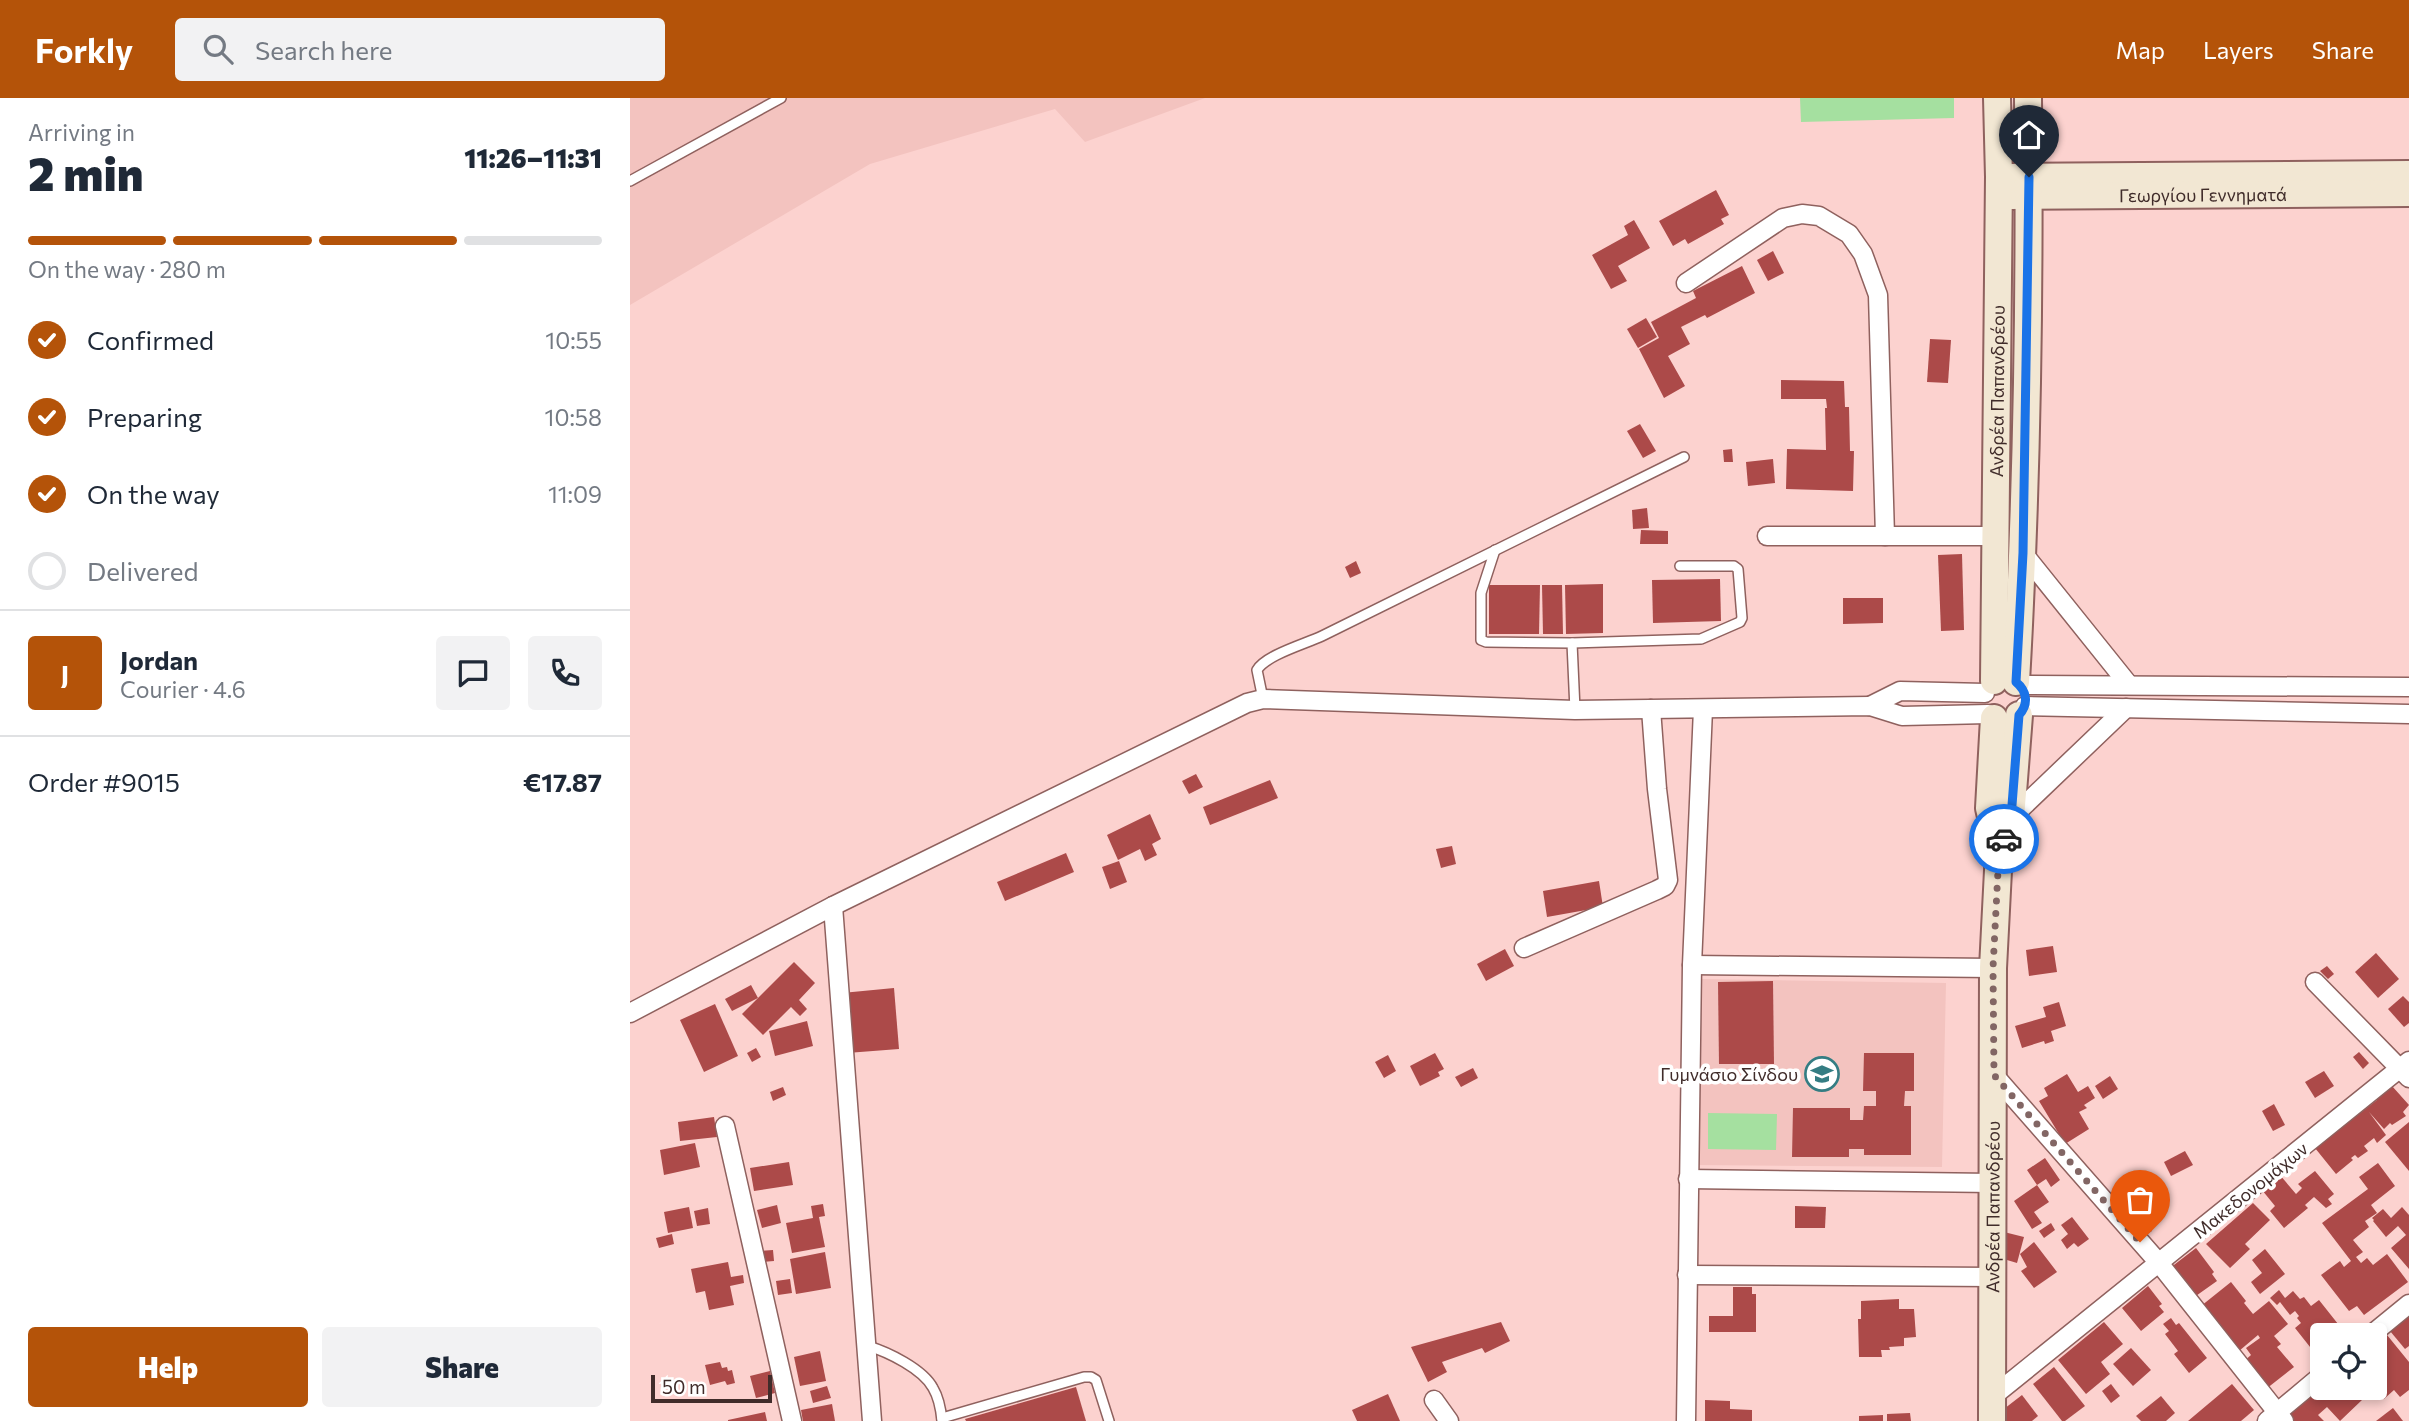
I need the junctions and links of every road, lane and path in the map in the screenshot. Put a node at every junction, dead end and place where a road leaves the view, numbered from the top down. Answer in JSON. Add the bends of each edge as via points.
{"nodes":[{"id":1,"x":781,"y":98,"type":"edge"},
{"id":2,"x":1997,"y":98,"type":"edge"},
{"id":3,"x":2028,"y":98,"type":"edge"},
{"id":4,"x":2409,"y":174,"type":"edge"},
{"id":5,"x":630,"y":181,"type":"edge"},
{"id":6,"x":1999,"y":187,"type":"junction"},
{"id":7,"x":2029,"y":187,"type":"junction"},
{"id":8,"x":2409,"y":193,"type":"edge"},
{"id":9,"x":1686,"y":283,"type":"dead end"},
{"id":10,"x":1684,"y":457,"type":"dead end"},
{"id":11,"x":1767,"y":536,"type":"dead end"},
{"id":12,"x":1885,"y":536,"type":"junction"},
{"id":13,"x":1995,"y":536,"type":"junction"},
{"id":14,"x":1495,"y":550,"type":"junction"},
{"id":15,"x":2023,"y":553,"type":"junction"},
{"id":16,"x":1680,"y":566,"type":"dead end"},
{"id":17,"x":1572,"y":643,"type":"junction"},
{"id":18,"x":2129,"y":685,"type":"junction"},
{"id":19,"x":2277,"y":686,"type":"junction"},
{"id":20,"x":2409,"y":687,"type":"edge"},
{"id":21,"x":1263,"y":699,"type":"junction"},
{"id":22,"x":2005,"y":699,"type":"junction"},
{"id":23,"x":2126,"y":708,"type":"junction"},
{"id":24,"x":1651,"y":709,"type":"junction"},
{"id":25,"x":1703,"y":709,"type":"junction"},
{"id":26,"x":1575,"y":710,"type":"junction"},
{"id":27,"x":2278,"y":711,"type":"junction"},
{"id":28,"x":2409,"y":714,"type":"edge"},
{"id":29,"x":2011,"y":818,"type":"junction"},
{"id":30,"x":1999,"y":851,"type":"junction"},
{"id":31,"x":832,"y":906,"type":"junction"},
{"id":32,"x":1524,"y":948,"type":"dead end"},
{"id":33,"x":1692,"y":965,"type":"junction"},
{"id":34,"x":1993,"y":968,"type":"junction"},
{"id":35,"x":2315,"y":982,"type":"dead end"},
{"id":36,"x":630,"y":1013,"type":"edge"},
{"id":37,"x":2406,"y":1069,"type":"edge"},
{"id":38,"x":1994,"y":1075,"type":"junction"},
{"id":39,"x":726,"y":1126,"type":"dead end"},
{"id":40,"x":1688,"y":1179,"type":"junction"},
{"id":41,"x":1993,"y":1183,"type":"junction"},
{"id":42,"x":2159,"y":1263,"type":"junction"},
{"id":43,"x":1687,"y":1275,"type":"junction"},
{"id":44,"x":1993,"y":1277,"type":"junction"},
{"id":45,"x":2409,"y":1304,"type":"edge"},
{"id":46,"x":2386,"y":1323,"type":"edge"},
{"id":47,"x":868,"y":1346,"type":"junction"},
{"id":48,"x":2310,"y":1386,"type":"edge"},
{"id":49,"x":1434,"y":1400,"type":"dead end"},
{"id":50,"x":1993,"y":1409,"type":"edge"},
{"id":51,"x":2276,"y":1418,"type":"edge"},
{"id":52,"x":942,"y":1420,"type":"edge"},
{"id":53,"x":792,"y":1421,"type":"edge"},
{"id":54,"x":873,"y":1421,"type":"edge"},
{"id":55,"x":1109,"y":1421,"type":"edge"},
{"id":56,"x":1449,"y":1421,"type":"edge"},
{"id":57,"x":1686,"y":1421,"type":"edge"}],
"edges":[{"from":1,"to":5,"type":"lane"},
{"from":2,"to":6,"type":"street","name":"Ανδρέα Παπανδρέου"},
{"from":3,"to":7,"type":"street","name":"Ανδρέα Παπανδρέου"},
{"from":4,"to":7,"type":"street","name":"Γεωργίου Γεννηματά"},
{"from":6,"to":7,"type":"street","name":"Γεωργίου Γεννηματά"},
{"from":6,"to":13,"type":"street","name":"Ανδρέα Παπανδρέου"},
{"from":7,"to":8,"type":"street","name":"Γεωργίου Γεννηματά"},
{"from":7,"to":15,"type":"street","name":"Ανδρέα Παπανδρέου"},
{"from":9,"to":12,"type":"street","via":[[1783,218],[1819,216],[1849,233],[1863,254],[1878,295]]},
{"from":10,"to":14,"type":"lane"},
{"from":11,"to":12,"type":"street"},
{"from":12,"to":13,"type":"street"},
{"from":13,"to":22,"type":"street","name":"Ανδρέα Παπανδρέου"},
{"from":14,"to":17,"type":"lane","via":[[1481,593],[1481,640]]},
{"from":14,"to":21,"type":"lane","via":[[1261,664]]},
{"from":15,"to":18,"type":"street"},
{"from":15,"to":22,"type":"street","name":"Ανδρέα Παπανδρέου"},
{"from":16,"to":17,"type":"lane","via":[[1738,569],[1740,622],[1701,639]]},
{"from":17,"to":26,"type":"lane"},
{"from":18,"to":19,"type":"street"},
{"from":18,"to":22,"type":"street"},
{"from":19,"to":20,"type":"street"},
{"from":19,"to":27,"type":"street"},
{"from":21,"to":26,"type":"street"},
{"from":21,"to":31,"type":"street"},
{"from":22,"to":23,"type":"street"},
{"from":22,"to":25,"type":"street","via":[[1900,691],[1870,706]]},
{"from":22,"to":29,"type":"street","name":"Ανδρέα Παπανδρέου"},
{"from":22,"to":30,"type":"street","name":"Ανδρέα Παπανδρέου","via":[[1989,808]]},
{"from":23,"to":27,"type":"street"},
{"from":23,"to":29,"type":"street"},
{"from":24,"to":25,"type":"street"},
{"from":24,"to":26,"type":"street"},
{"from":24,"to":32,"type":"street","via":[[1665,886]]},
{"from":25,"to":33,"type":"street"},
{"from":27,"to":28,"type":"street"},
{"from":29,"to":30,"type":"street","name":"Ανδρέα Παπανδρέου"},
{"from":30,"to":34,"type":"street","name":"Ανδρέα Παπανδρέου"},
{"from":31,"to":36,"type":"street"},
{"from":31,"to":47,"type":"street"},
{"from":33,"to":34,"type":"street"},
{"from":33,"to":40,"type":"street"},
{"from":34,"to":38,"type":"street","name":"Ανδρέα Παπανδρέου"},
{"from":35,"to":37,"type":"street"},
{"from":37,"to":42,"type":"street","name":"Μακεδονομάχων"},
{"from":38,"to":41,"type":"street","name":"Ανδρέα Παπανδρέου"},
{"from":38,"to":42,"type":"street"},
{"from":39,"to":53,"type":"street"},
{"from":40,"to":41,"type":"street"},
{"from":40,"to":43,"type":"street"},
{"from":41,"to":44,"type":"street","name":"Ανδρέα Παπανδρέου"},
{"from":42,"to":50,"type":"street","name":"Μακεδονομάχων"},
{"from":42,"to":51,"type":"street"},
{"from":43,"to":44,"type":"street"},
{"from":43,"to":57,"type":"street"},
{"from":44,"to":50,"type":"street","name":"Ανδρέα Παπανδρέου"},
{"from":45,"to":46,"type":"street"},
{"from":47,"to":52,"type":"lane","via":[[925,1376]]},
{"from":47,"to":54,"type":"street"},
{"from":48,"to":51,"type":"street"},
{"from":49,"to":56,"type":"street"},
{"from":52,"to":55,"type":"lane","via":[[1091,1377]]}]}
